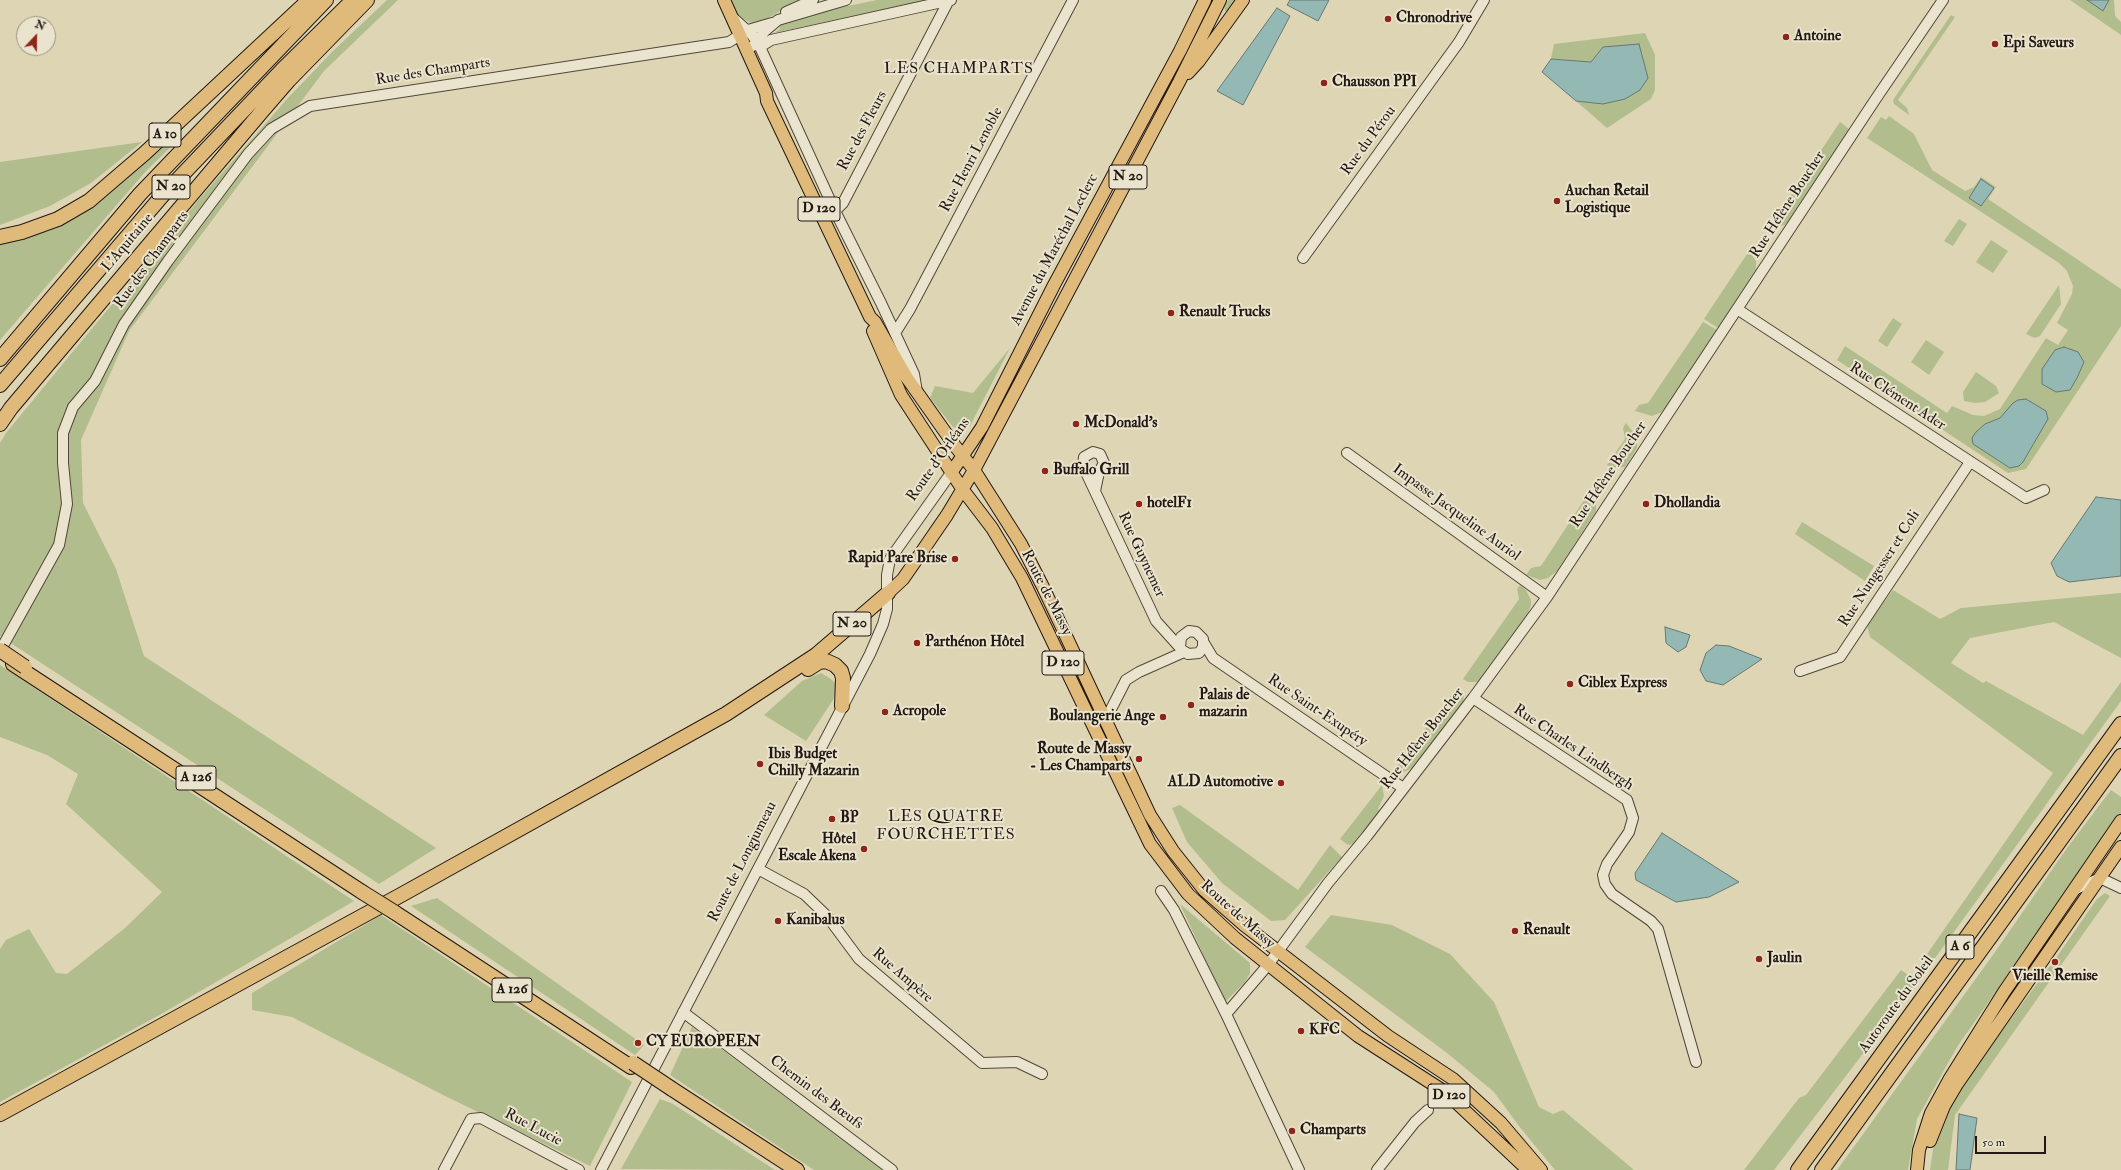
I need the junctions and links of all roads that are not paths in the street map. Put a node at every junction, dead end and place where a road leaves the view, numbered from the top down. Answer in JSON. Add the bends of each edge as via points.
{"nodes":[{"id":1,"x":309,"y":0,"type":"edge"},
{"id":2,"x":326,"y":0,"type":"edge"},
{"id":3,"x":353,"y":0,"type":"edge"},
{"id":4,"x":367,"y":0,"type":"edge"},
{"id":5,"x":717,"y":0,"type":"edge"},
{"id":6,"x":724,"y":0,"type":"edge"},
{"id":7,"x":813,"y":0,"type":"edge"},
{"id":8,"x":846,"y":0,"type":"edge"},
{"id":9,"x":950,"y":0,"type":"edge"},
{"id":10,"x":1073,"y":0,"type":"edge"},
{"id":11,"x":1205,"y":0,"type":"edge"},
{"id":12,"x":1220,"y":0,"type":"edge"},
{"id":13,"x":1243,"y":0,"type":"edge"},
{"id":14,"x":1484,"y":0,"type":"edge"},
{"id":15,"x":1943,"y":0,"type":"edge"},
{"id":16,"x":775,"y":22,"type":"junction"},
{"id":17,"x":741,"y":35,"type":"junction"},
{"id":18,"x":758,"y":44,"type":"junction"},
{"id":19,"x":750,"y":58,"type":"junction"},
{"id":20,"x":1179,"y":82,"type":"junction"},
{"id":21,"x":767,"y":101,"type":"junction"},
{"id":22,"x":835,"y":211,"type":"junction"},
{"id":23,"x":0,"y":237,"type":"edge"},
{"id":24,"x":1303,"y":258,"type":"dead end"},
{"id":25,"x":1737,"y":309,"type":"junction"},
{"id":26,"x":870,"y":317,"type":"junction"},
{"id":27,"x":895,"y":333,"type":"junction"},
{"id":28,"x":1023,"y":345,"type":"joint"},
{"id":29,"x":1034,"y":354,"type":"joint"},
{"id":30,"x":0,"y":359,"type":"edge"},
{"id":31,"x":0,"y":385,"type":"edge"},
{"id":32,"x":917,"y":392,"type":"junction"},
{"id":33,"x":0,"y":424,"type":"edge"},
{"id":34,"x":1347,"y":453,"type":"dead end"},
{"id":35,"x":963,"y":456,"type":"junction"},
{"id":36,"x":1970,"y":462,"type":"junction"},
{"id":37,"x":1084,"y":469,"type":"junction"},
{"id":38,"x":974,"y":470,"type":"junction"},
{"id":39,"x":1099,"y":472,"type":"junction"},
{"id":40,"x":951,"y":473,"type":"junction"},
{"id":41,"x":963,"y":490,"type":"junction"},
{"id":42,"x":2044,"y":490,"type":"dead end"},
{"id":43,"x":1095,"y":491,"type":"junction"},
{"id":44,"x":888,"y":593,"type":"junction"},
{"id":45,"x":1547,"y":597,"type":"junction"},
{"id":46,"x":1163,"y":628,"type":"junction"},
{"id":47,"x":1186,"y":632,"type":"junction"},
{"id":48,"x":1204,"y":643,"type":"junction"},
{"id":49,"x":1182,"y":649,"type":"junction"},
{"id":50,"x":0,"y":651,"type":"edge"},
{"id":51,"x":1195,"y":654,"type":"junction"},
{"id":52,"x":0,"y":655,"type":"edge"},
{"id":53,"x":1213,"y":658,"type":"junction"},
{"id":54,"x":24,"y":668,"type":"junction"},
{"id":55,"x":794,"y":671,"type":"junction"},
{"id":56,"x":1800,"y":671,"type":"dead end"},
{"id":57,"x":1473,"y":698,"type":"junction"},
{"id":58,"x":842,"y":706,"type":"junction"},
{"id":59,"x":1106,"y":720,"type":"junction"},
{"id":60,"x":2121,"y":724,"type":"edge"},
{"id":61,"x":2121,"y":756,"type":"edge"},
{"id":62,"x":1403,"y":788,"type":"junction"},
{"id":63,"x":2121,"y":821,"type":"edge"},
{"id":64,"x":2121,"y":847,"type":"edge"},
{"id":65,"x":758,"y":869,"type":"junction"},
{"id":66,"x":2100,"y":878,"type":"junction"},
{"id":67,"x":2121,"y":888,"type":"edge"},
{"id":68,"x":2074,"y":890,"type":"junction"},
{"id":69,"x":1161,"y":891,"type":"dead end"},
{"id":70,"x":1278,"y":951,"type":"junction"},
{"id":71,"x":1268,"y":965,"type":"junction"},
{"id":72,"x":684,"y":1012,"type":"junction"},
{"id":73,"x":1226,"y":1014,"type":"junction"},
{"id":74,"x":1696,"y":1062,"type":"dead end"},
{"id":75,"x":1042,"y":1074,"type":"dead end"},
{"id":76,"x":671,"y":1090,"type":"junction"},
{"id":77,"x":1428,"y":1110,"type":"dead end"},
{"id":78,"x":0,"y":1114,"type":"edge"},
{"id":79,"x":444,"y":1170,"type":"edge"},
{"id":80,"x":580,"y":1170,"type":"edge"},
{"id":81,"x":601,"y":1170,"type":"edge"},
{"id":82,"x":789,"y":1170,"type":"edge"},
{"id":83,"x":797,"y":1170,"type":"edge"},
{"id":84,"x":892,"y":1170,"type":"edge"},
{"id":85,"x":1299,"y":1170,"type":"edge"},
{"id":86,"x":1377,"y":1170,"type":"edge"},
{"id":87,"x":1528,"y":1170,"type":"edge"},
{"id":88,"x":1541,"y":1170,"type":"edge"},
{"id":89,"x":1798,"y":1170,"type":"edge"},
{"id":90,"x":1822,"y":1170,"type":"edge"},
{"id":91,"x":1917,"y":1170,"type":"edge"},
{"id":92,"x":1925,"y":1170,"type":"edge"}],
"edges":[{"from":1,"to":23,"type":"highway","number":"A 10","via":[[140,158],[89,201],[58,219]]},
{"from":2,"to":30,"type":"highway","number":"N 20","via":[[140,194]]},
{"from":3,"to":31,"type":"highway","number":"N 20","via":[[162,196]]},
{"from":4,"to":33,"type":"highway","name":"L'Aquitaine","via":[[276,95]]},
{"from":5,"to":17,"type":"main road","number":"D 120"},
{"from":6,"to":17,"type":"main road"},
{"from":7,"to":16,"type":"street","name":"Rue des Champarts","via":[[783,14]]},
{"from":8,"to":16,"type":"street","name":"Rue des Champarts"},
{"from":9,"to":18,"type":"street"},
{"from":9,"to":22,"type":"street","name":"Rue des Fleurs","via":[[843,203]]},
{"from":10,"to":27,"type":"street","name":"Rue Henri Lenoble"},
{"from":11,"to":28,"type":"main road","name":"Avenue du Maréchal Leclerc","number":"N 20"},
{"from":12,"to":20,"type":"main road","name":"Avenue du Maréchal Leclerc","number":"N 20"},
{"from":13,"to":20,"type":"main road","via":[[1199,61]]},
{"from":14,"to":24,"type":"street","name":"Rue du Pérou","via":[[1459,42]]},
{"from":15,"to":25,"type":"street","name":"Rue Hélène Boucher"},
{"from":16,"to":17,"type":"street","name":"Rue des Champarts"},
{"from":16,"to":18,"type":"street","name":"Rue des Champarts"},
{"from":17,"to":18,"type":"street","name":"Route de Massy"},
{"from":17,"to":19,"type":"main road"},
{"from":17,"to":21,"type":"main road","number":"D 120","via":[[761,95]]},
{"from":17,"to":50,"type":"street","name":"Rue des Champarts","via":[[310,106],[271,129],[248,154],[168,261],[124,324],[95,380],[73,407],[63,433],[67,504],[60,545]]},
{"from":18,"to":19,"type":"street","name":"Rue des Champarts","via":[[751,50]]},
{"from":18,"to":22,"type":"street","name":"Route de Massy"},
{"from":19,"to":21,"type":"main road","via":[[766,93]]},
{"from":20,"to":29,"type":"main road","name":"Avenue du Maréchal Leclerc","number":"N 20"},
{"from":21,"to":26,"type":"main road","number":"D 120"},
{"from":22,"to":27,"type":"street","name":"Route de Massy"},
{"from":25,"to":36,"type":"street","name":"Rue Clément Ader"},
{"from":25,"to":45,"type":"street","name":"Rue Hélène Boucher"},
{"from":26,"to":32,"type":"main road","name":"Route de Massy","number":"D 120"},
{"from":26,"to":40,"type":"main road","name":"Route de Massy","number":"D 120","via":[[900,395]]},
{"from":27,"to":32,"type":"street","name":"Route de Massy","via":[[914,374]]},
{"from":28,"to":35,"type":"main road","name":"Route d'Orléans","number":"N 20","via":[[982,427]]},
{"from":29,"to":38,"type":"main road","name":"Route d'Orléans","number":"N 20"},
{"from":32,"to":35,"type":"main road","name":"Route de Massy","number":"D 120"},
{"from":34,"to":45,"type":"street","name":"Impasse Jacqueline Auriol"},
{"from":35,"to":38,"type":"main road","name":"Route de Massy","number":"D 120"},
{"from":35,"to":40,"type":"main road","name":"Route d'Orléans","number":"N 20"},
{"from":36,"to":42,"type":"street","name":"Rue Clément Ader","via":[[2026,498]]},
{"from":36,"to":56,"type":"street","name":"Rue Nungesser et Coli","via":[[1840,657]]},
{"from":37,"to":39,"type":"street","via":[[1092,474]]},
{"from":37,"to":39,"type":"street","via":[[1084,457],[1090,453],[1097,453],[1104,463]]},
{"from":37,"to":43,"type":"street","name":"Rue Guynemer"},
{"from":38,"to":41,"type":"main road","name":"Route d'Orléans","number":"N 20"},
{"from":38,"to":59,"type":"main road","name":"Route de Massy","number":"D 120","via":[[1021,544]]},
{"from":39,"to":43,"type":"street"},
{"from":40,"to":41,"type":"main road","name":"Route de Massy","number":"D 120"},
{"from":40,"to":44,"type":"street","name":"Route d'Orléans","number":"N 20","via":[[893,554],[888,565]]},
{"from":41,"to":44,"type":"main road","number":"N 20","via":[[903,579]]},
{"from":41,"to":71,"type":"main road","name":"Route de Massy","number":"D 120","via":[[992,528],[1022,578],[1150,844],[1204,911]]},
{"from":43,"to":46,"type":"street","name":"Rue Guynemer","via":[[1150,611]]},
{"from":44,"to":55,"type":"highway","number":"N 20"},
{"from":44,"to":58,"type":"street","name":"Route de Longjumeau","via":[[883,624]]},
{"from":45,"to":57,"type":"street","name":"Rue Hélène Boucher"},
{"from":46,"to":47,"type":"street"},
{"from":46,"to":49,"type":"street","name":"Rue Guynemer"},
{"from":47,"to":48,"type":"street","via":[[1193,631],[1199,634]]},
{"from":47,"to":49,"type":"street","via":[[1181,637]]},
{"from":48,"to":51,"type":"street","via":[[1201,650]]},
{"from":48,"to":53,"type":"street","name":"Rue Saint-Exupéry"},
{"from":49,"to":51,"type":"street"},
{"from":49,"to":59,"type":"street","via":[[1126,680]]},
{"from":50,"to":54,"type":"highway","number":"A 126","bridge":true},
{"from":51,"to":53,"type":"street","name":"Rue Saint-Exupéry"},
{"from":52,"to":54,"type":"highway","number":"A 126"},
{"from":53,"to":62,"type":"street","name":"Rue Saint-Exupéry"},
{"from":54,"to":76,"type":"highway","number":"A 126","bridge":true},
{"from":55,"to":58,"type":"highway","via":[[806,670],[819,662],[826,661],[835,665],[843,678]]},
{"from":55,"to":78,"type":"highway","via":[[726,714],[572,801]]},
{"from":57,"to":62,"type":"street","name":"Rue Hélène Boucher"},
{"from":57,"to":74,"type":"street","name":"Rue Charles Lindbergh","via":[[1626,800],[1633,818],[1629,832],[1607,864],[1603,875],[1605,884],[1612,894],[1651,921],[1658,929]]},
{"from":58,"to":65,"type":"street","name":"Route de Longjumeau"},
{"from":59,"to":70,"type":"main road","name":"Route de Massy","number":"D 120","via":[[1150,816],[1173,851],[1204,890]]},
{"from":60,"to":89,"type":"highway","name":"Autoroute du Soleil","number":"A 6"},
{"from":61,"to":90,"type":"highway","number":"A 6"},
{"from":62,"to":70,"type":"street","name":"Rue Hélène Boucher"},
{"from":63,"to":68,"type":"main road"},
{"from":64,"to":66,"type":"main road"},
{"from":65,"to":72,"type":"street","name":"Route de Longjumeau"},
{"from":65,"to":75,"type":"street","name":"Rue Ampère","via":[[804,894],[827,916],[859,959],[982,1064],[1017,1062]]},
{"from":66,"to":67,"type":"street"},
{"from":66,"to":68,"type":"street"},
{"from":66,"to":92,"type":"main road","via":[[1957,1084],[1933,1131]]},
{"from":68,"to":91,"type":"main road","via":[[2004,992],[1931,1113],[1919,1150]]},
{"from":69,"to":73,"type":"street","via":[[1174,910]]},
{"from":70,"to":71,"type":"street","name":"Route de Massy"},
{"from":70,"to":88,"type":"main road","name":"Route de Massy","number":"D 120","via":[[1388,1036],[1453,1079],[1501,1123]]},
{"from":71,"to":73,"type":"street","name":"Route de Massy"},
{"from":71,"to":87,"type":"main road","name":"Route de Massy","number":"D 120","via":[[1358,1036],[1445,1092]]},
{"from":72,"to":81,"type":"street","name":"Route de Longjumeau"},
{"from":72,"to":84,"type":"street","name":"Chemin des Bœufs"},
{"from":73,"to":85,"type":"street"},
{"from":76,"to":82,"type":"highway","number":"A 126"},
{"from":76,"to":83,"type":"highway","number":"A 126"},
{"from":77,"to":86,"type":"street","via":[[1415,1122]]},
{"from":79,"to":80,"type":"street","name":"Rue Lucie","via":[[471,1119],[481,1118]]}]}
